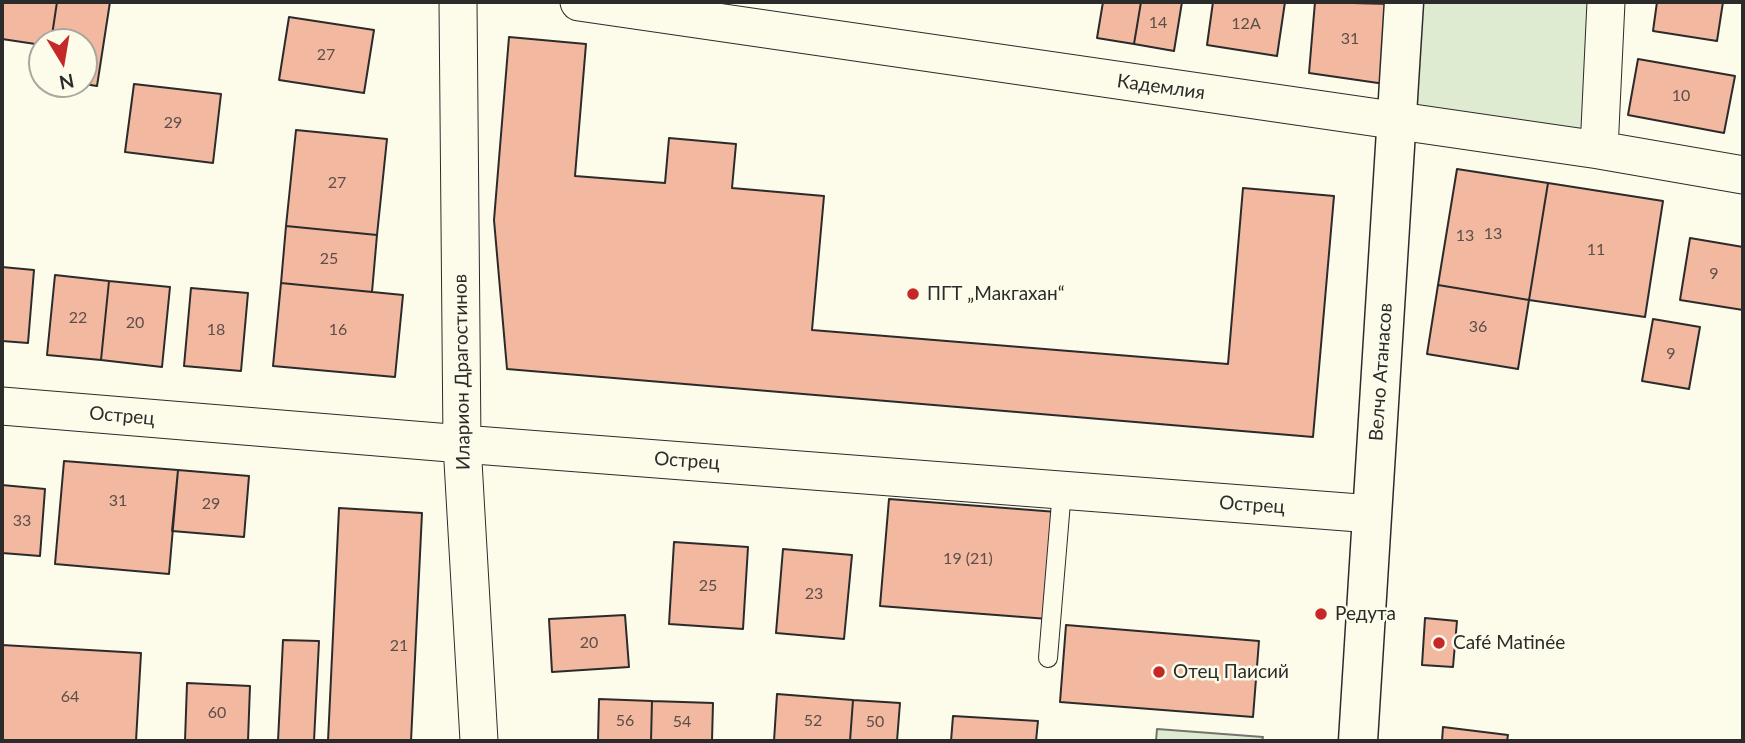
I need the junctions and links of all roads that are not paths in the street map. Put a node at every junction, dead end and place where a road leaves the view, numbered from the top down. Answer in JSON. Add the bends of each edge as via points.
{"nodes":[{"id":1,"x":458,"y":2,"type":"edge"},
{"id":2,"x":579,"y":2,"type":"edge"},
{"id":3,"x":1404,"y":2,"type":"edge"},
{"id":4,"x":1606,"y":2,"type":"edge"},
{"id":5,"x":1397,"y":122,"type":"junction"},
{"id":6,"x":1599,"y":150,"type":"junction"},
{"id":7,"x":1743,"y":175,"type":"edge"},
{"id":8,"x":2,"y":406,"type":"edge"},
{"id":9,"x":462,"y":444,"type":"junction"},
{"id":10,"x":1062,"y":490,"type":"junction"},
{"id":11,"x":1372,"y":514,"type":"junction"},
{"id":12,"x":1048,"y":657,"type":"dead end"},
{"id":13,"x":479,"y":741,"type":"edge"},
{"id":14,"x":1358,"y":741,"type":"edge"}],
"edges":[{"from":1,"to":9,"type":"street","name":"Иларион Драгостинов"},
{"from":2,"to":5,"type":"street","name":"Кадемлия"},
{"from":3,"to":5,"type":"street","name":"Велчо Атанасов"},
{"from":4,"to":6,"type":"street"},
{"from":5,"to":6,"type":"street","name":"Кадемлия"},
{"from":5,"to":11,"type":"street","name":"Велчо Атанасов"},
{"from":6,"to":7,"type":"street","name":"Кадемлия"},
{"from":8,"to":9,"type":"street","name":"Острец"},
{"from":9,"to":10,"type":"street","name":"Острец"},
{"from":9,"to":13,"type":"street","name":"Иларион Драгостинов"},
{"from":10,"to":11,"type":"street","name":"Острец"},
{"from":10,"to":12,"type":"lane"},
{"from":11,"to":14,"type":"street","name":"Велчо Атанасов"}]}
